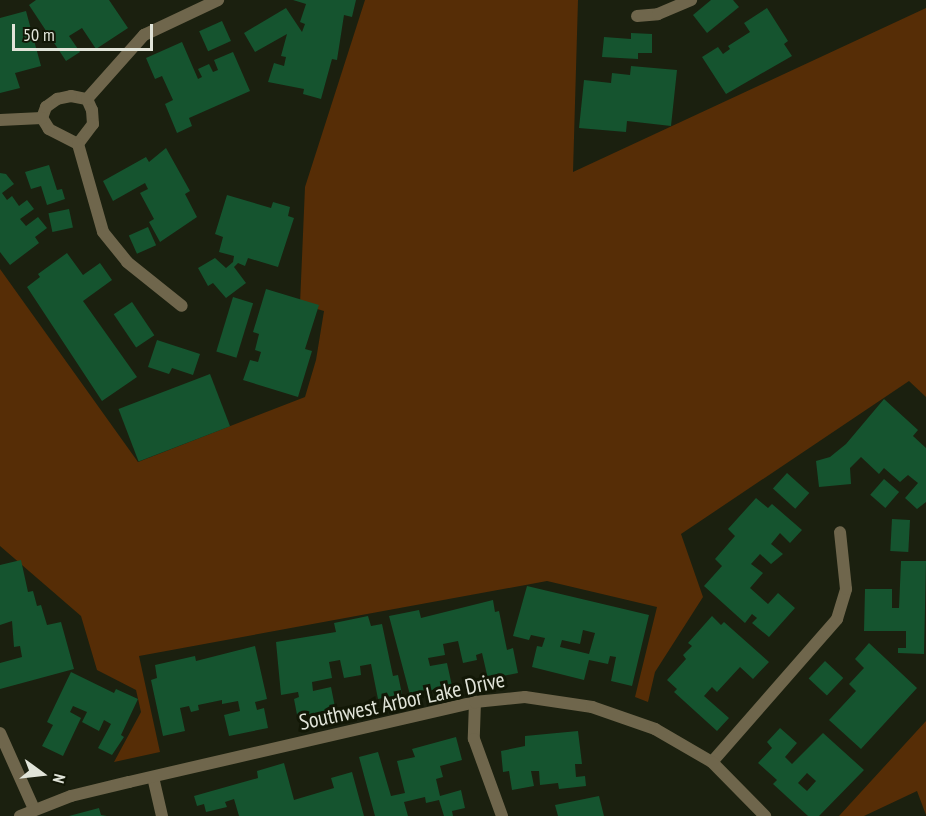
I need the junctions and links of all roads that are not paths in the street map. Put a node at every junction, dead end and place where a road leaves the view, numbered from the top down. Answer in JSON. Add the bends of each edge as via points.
{"nodes":[{"id":1,"x":218,"y":0,"type":"edge"},
{"id":2,"x":691,"y":0,"type":"edge"},
{"id":3,"x":637,"y":16,"type":"dead end"},
{"id":4,"x":87,"y":99,"type":"junction"},
{"id":5,"x":42,"y":118,"type":"junction"},
{"id":6,"x":0,"y":120,"type":"edge"},
{"id":7,"x":78,"y":144,"type":"junction"},
{"id":8,"x":182,"y":306,"type":"dead end"},
{"id":9,"x":840,"y":532,"type":"dead end"},
{"id":10,"x":475,"y":702,"type":"junction"},
{"id":11,"x":0,"y":733,"type":"edge"},
{"id":12,"x":712,"y":762,"type":"junction"},
{"id":13,"x":153,"y":777,"type":"junction"},
{"id":14,"x":34,"y":808,"type":"junction"},
{"id":15,"x":20,"y":816,"type":"edge"},
{"id":16,"x":162,"y":816,"type":"edge"},
{"id":17,"x":502,"y":816,"type":"edge"},
{"id":18,"x":765,"y":816,"type":"edge"}],
"edges":[{"from":1,"to":4,"type":"street","via":[[144,35]]},
{"from":2,"to":3,"type":"street","via":[[658,14]]},
{"from":4,"to":5,"type":"street","via":[[57,99],[46,106]]},
{"from":4,"to":7,"type":"street","via":[[93,124]]},
{"from":5,"to":6,"type":"street"},
{"from":5,"to":7,"type":"street","via":[[50,129]]},
{"from":7,"to":8,"type":"street","via":[[103,232],[127,262]]},
{"from":9,"to":12,"type":"street","via":[[846,589],[837,619]]},
{"from":10,"to":12,"type":"street","name":"Southwest Arbor Lake Drive","via":[[525,697],[592,706],[655,729]]},
{"from":10,"to":13,"type":"street","name":"Southwest Arbor Lake Drive"},
{"from":10,"to":17,"type":"street","via":[[474,739]]},
{"from":11,"to":14,"type":"street"},
{"from":12,"to":18,"type":"street","name":"Southwest Arbor Lake Drive"},
{"from":13,"to":14,"type":"street","name":"Southwest Arbor Lake Drive"},
{"from":13,"to":16,"type":"street"},
{"from":14,"to":15,"type":"street","name":"Southwest Arbor Lake Drive"}]}
